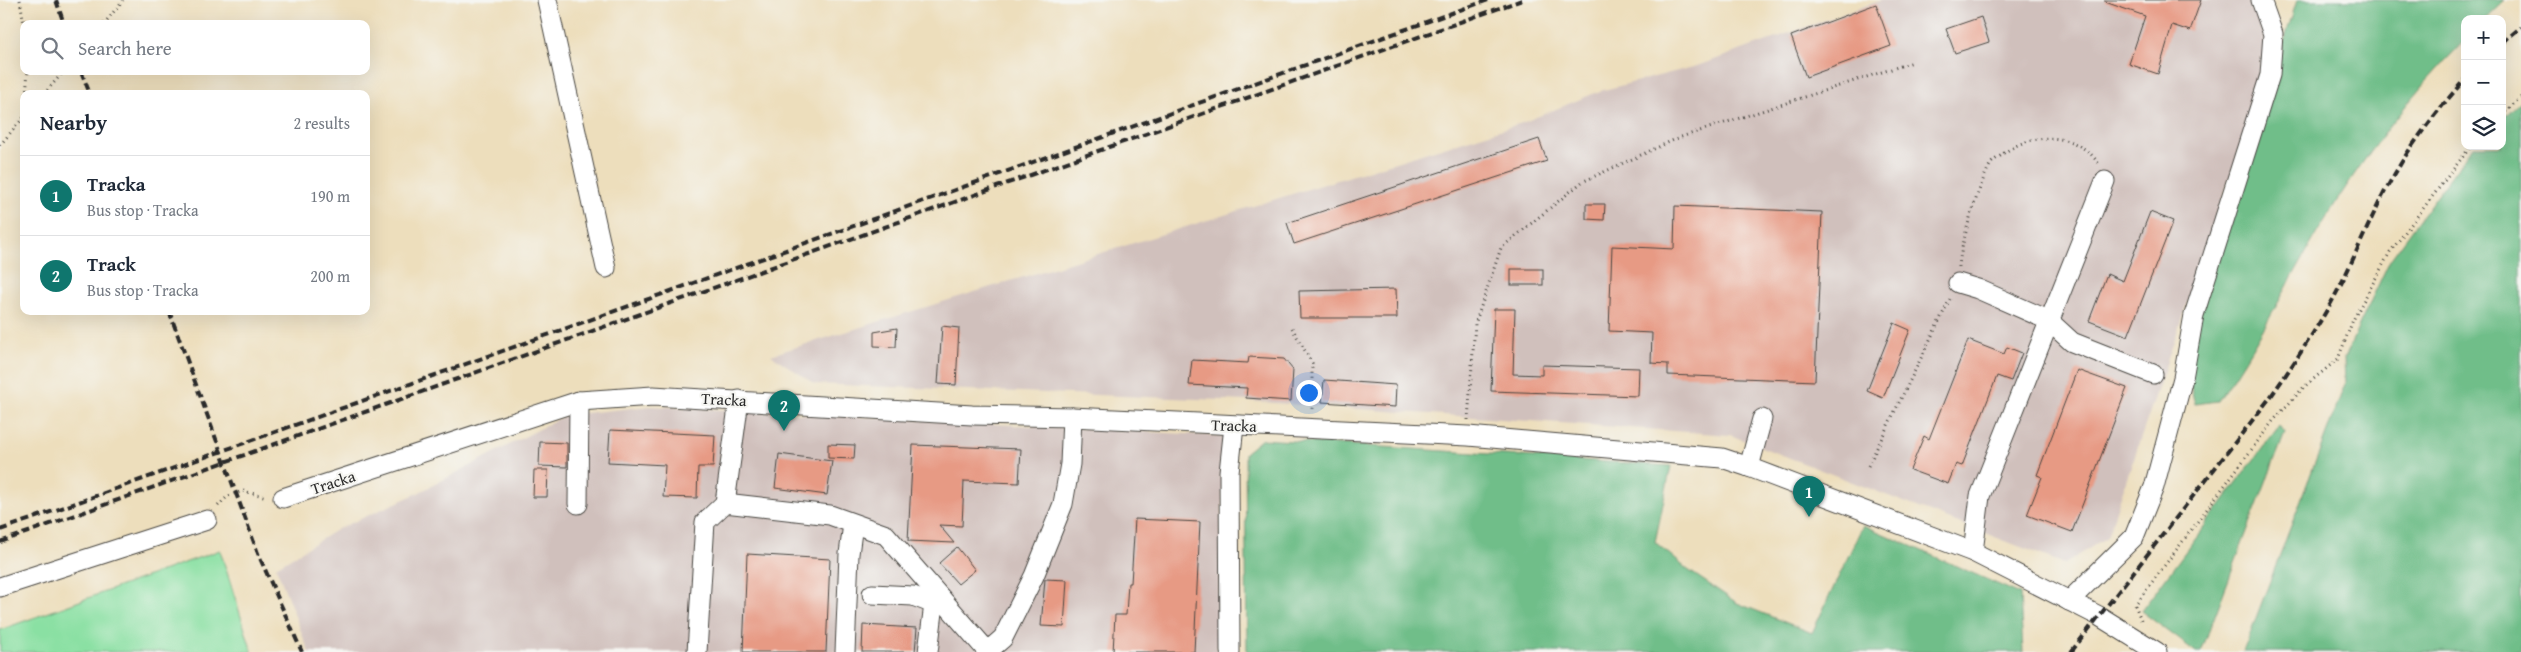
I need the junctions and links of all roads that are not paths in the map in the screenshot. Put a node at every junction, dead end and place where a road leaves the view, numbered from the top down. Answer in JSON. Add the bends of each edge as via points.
{"nodes":[{"id":1,"x":546,"y":0,"type":"edge"},
{"id":2,"x":2260,"y":0,"type":"edge"},
{"id":3,"x":2278,"y":0,"type":"edge"},
{"id":4,"x":2273,"y":34,"type":"junction"},
{"id":5,"x":2105,"y":181,"type":"dead end"},
{"id":6,"x":606,"y":268,"type":"dead end"},
{"id":7,"x":1958,"y":283,"type":"dead end"},
{"id":8,"x":2048,"y":320,"type":"junction"},
{"id":9,"x":2153,"y":374,"type":"dead end"},
{"id":10,"x":739,"y":400,"type":"junction"},
{"id":11,"x":579,"y":401,"type":"junction"},
{"id":12,"x":1072,"y":417,"type":"junction"},
{"id":13,"x":1762,"y":419,"type":"dead end"},
{"id":14,"x":1234,"y":426,"type":"junction"},
{"id":15,"x":1749,"y":467,"type":"junction"},
{"id":16,"x":283,"y":498,"type":"road end"},
{"id":17,"x":725,"y":503,"type":"junction"},
{"id":18,"x":578,"y":504,"type":"dead end"},
{"id":19,"x":207,"y":520,"type":"road end"},
{"id":20,"x":853,"y":524,"type":"junction"},
{"id":21,"x":1972,"y":552,"type":"junction"},
{"id":22,"x":0,"y":587,"type":"edge"},
{"id":23,"x":872,"y":594,"type":"dead end"},
{"id":24,"x":938,"y":601,"type":"junction"},
{"id":25,"x":2069,"y":601,"type":"junction"},
{"id":26,"x":697,"y":652,"type":"edge"},
{"id":27,"x":845,"y":652,"type":"edge"},
{"id":28,"x":928,"y":652,"type":"edge"},
{"id":29,"x":988,"y":652,"type":"edge"},
{"id":30,"x":1230,"y":652,"type":"edge"},
{"id":31,"x":2157,"y":652,"type":"edge"}],
"edges":[{"from":1,"to":6,"type":"street"},
{"from":2,"to":4,"type":"street"},
{"from":3,"to":4,"type":"street"},
{"from":4,"to":25,"type":"street","via":[[2270,75],[2194,315],[2183,378],[2154,487],[2134,537]]},
{"from":5,"to":8,"type":"street"},
{"from":7,"to":8,"type":"street"},
{"from":8,"to":9,"type":"street","via":[[2072,342]]},
{"from":8,"to":21,"type":"street","via":[[1980,496]]},
{"from":10,"to":11,"type":"street","name":"Tracka","via":[[653,396]]},
{"from":10,"to":12,"type":"street","name":"Tracka","via":[[972,416]]},
{"from":10,"to":17,"type":"street"},
{"from":11,"to":16,"type":"street","name":"Tracka"},
{"from":11,"to":18,"type":"street"},
{"from":12,"to":14,"type":"street","name":"Tracka"},
{"from":12,"to":29,"type":"street","via":[[1070,464],[1063,504],[1034,576],[1003,638]]},
{"from":13,"to":15,"type":"street"},
{"from":14,"to":15,"type":"street","name":"Tracka","via":[[1468,436],[1722,458]]},
{"from":14,"to":30,"type":"street","via":[[1229,472]]},
{"from":15,"to":21,"type":"street","name":"Tracka"},
{"from":17,"to":20,"type":"street","via":[[830,515]]},
{"from":17,"to":26,"type":"street","via":[[705,522]]},
{"from":19,"to":22,"type":"street"},
{"from":20,"to":24,"type":"street","via":[[886,535]]},
{"from":20,"to":27,"type":"street"},
{"from":21,"to":25,"type":"street","name":"Tracka"},
{"from":23,"to":24,"type":"street"},
{"from":24,"to":28,"type":"street"},
{"from":24,"to":29,"type":"street"},
{"from":25,"to":31,"type":"street","name":"Tracka"}]}
